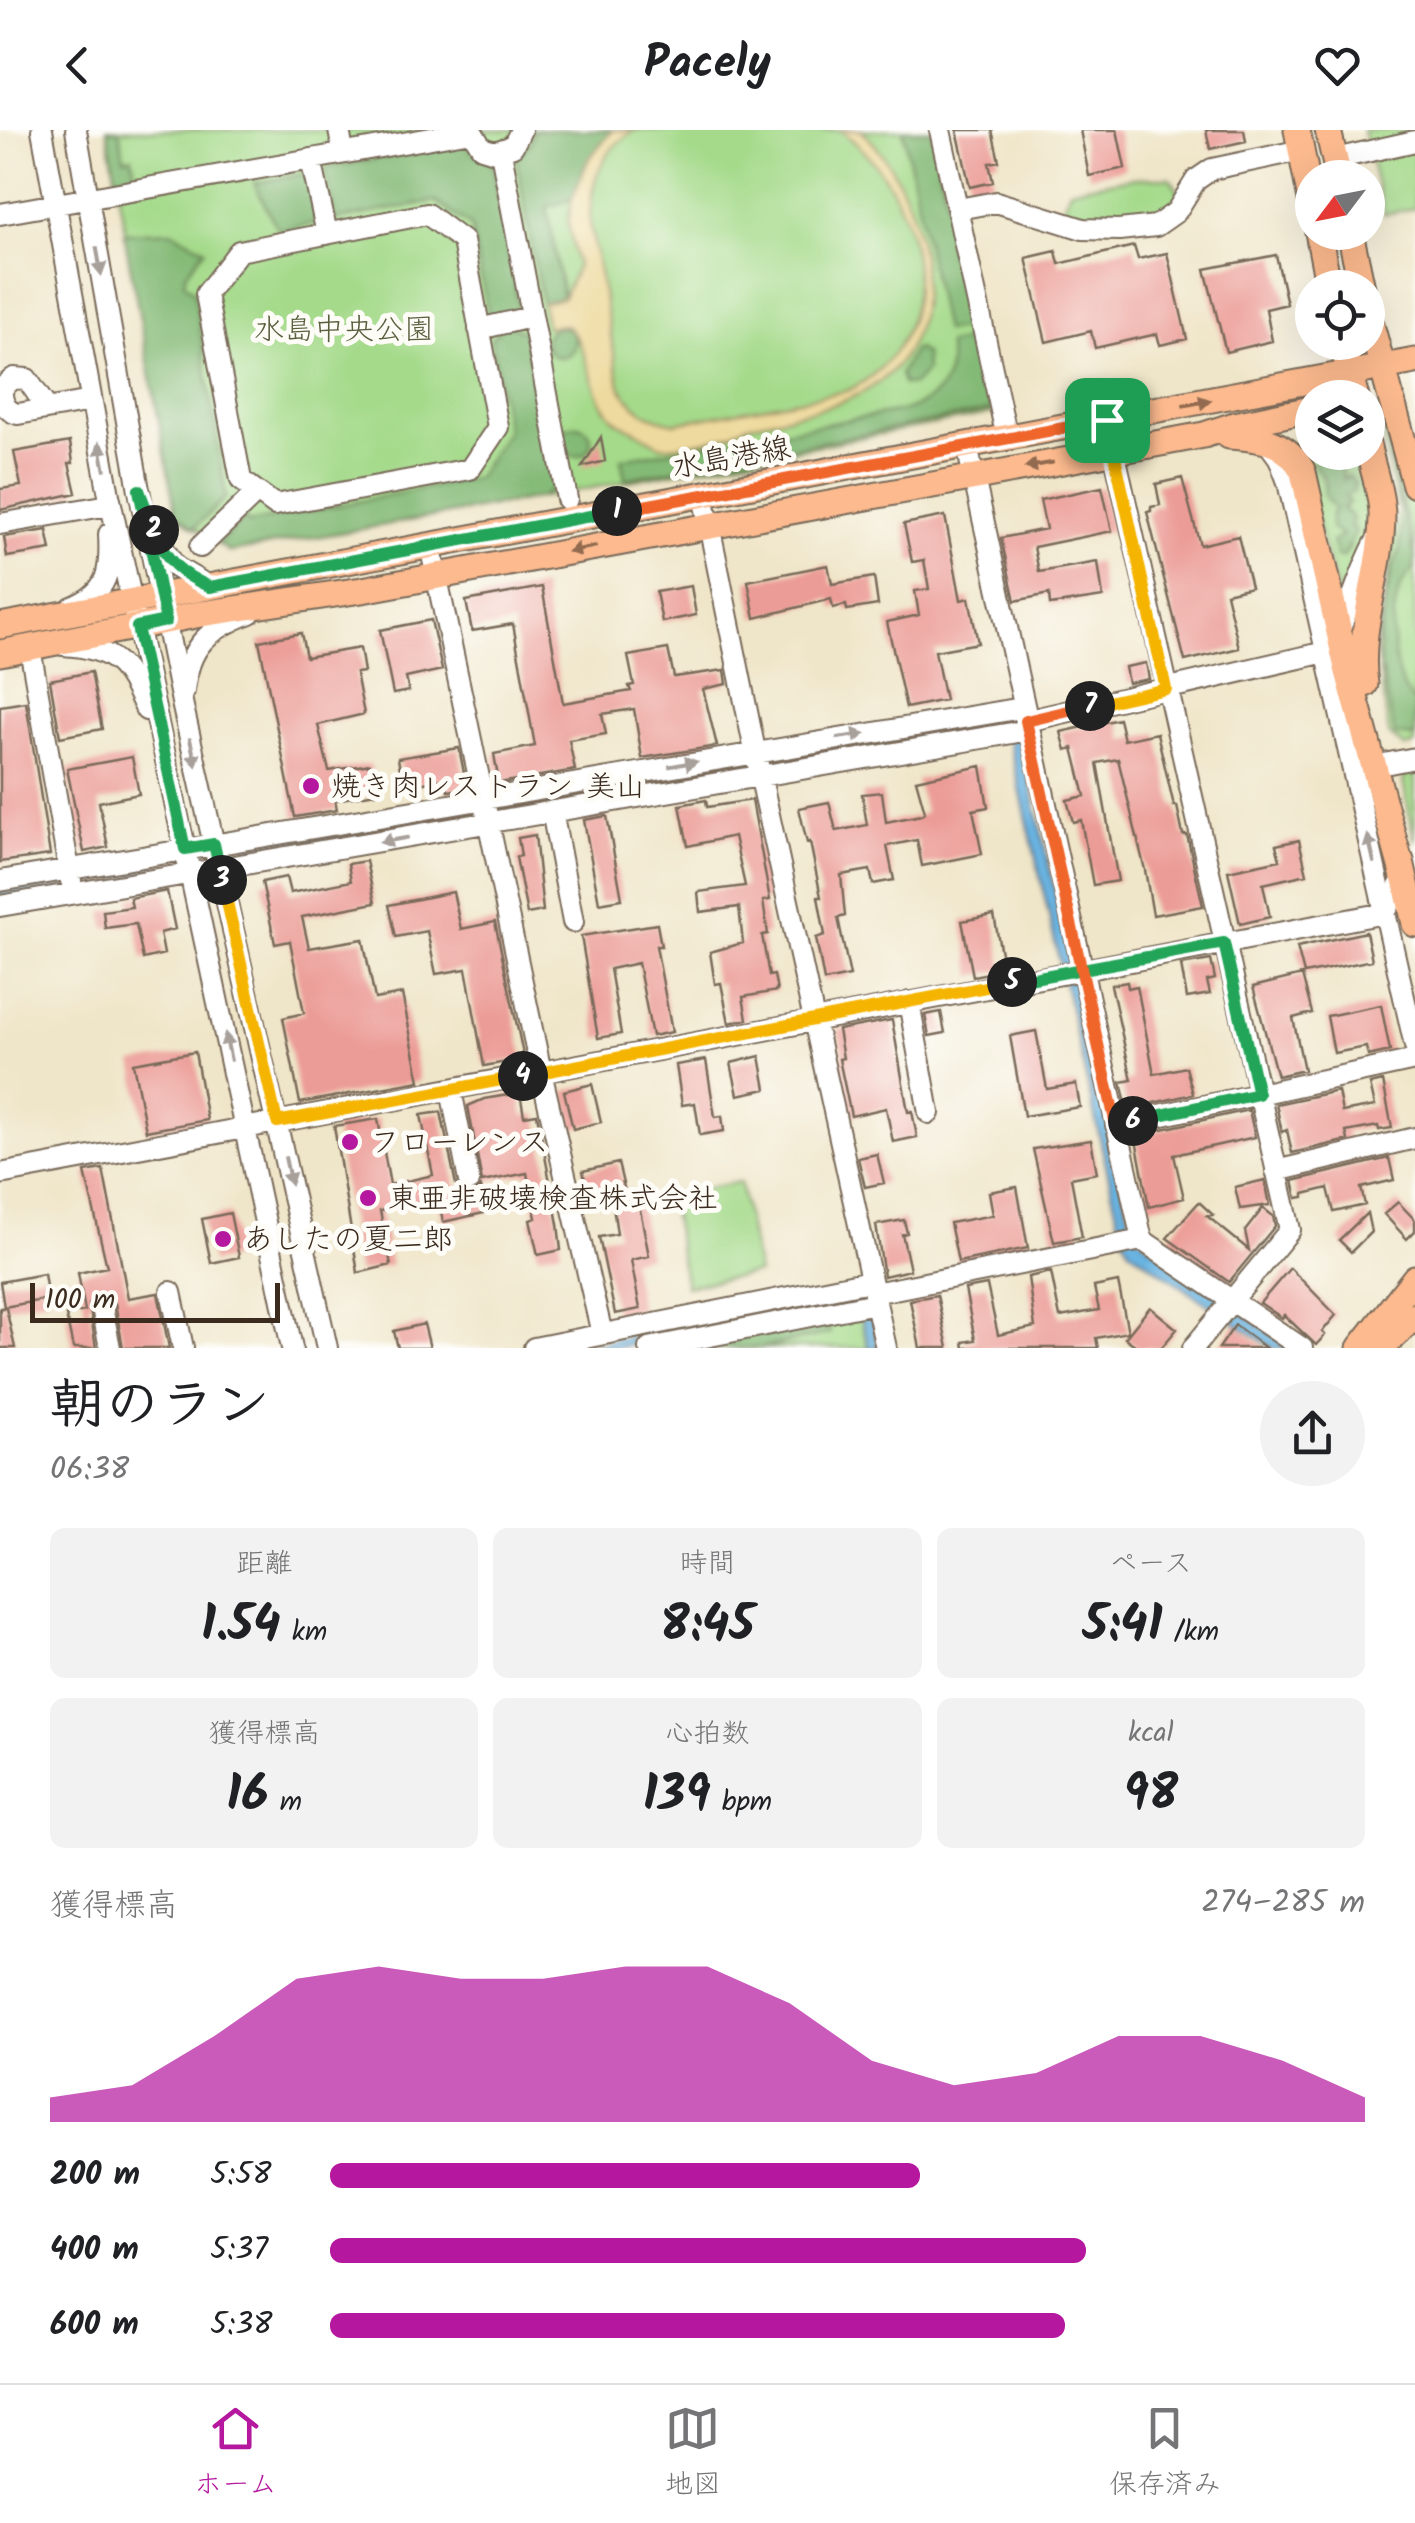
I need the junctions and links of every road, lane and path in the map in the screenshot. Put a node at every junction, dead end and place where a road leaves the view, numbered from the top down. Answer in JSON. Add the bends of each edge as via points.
{"nodes":[{"id":1,"x":42,"y":130,"type":"edge"},
{"id":2,"x":76,"y":130,"type":"edge"},
{"id":3,"x":339,"y":130,"type":"edge"},
{"id":4,"x":521,"y":130,"type":"edge"},
{"id":5,"x":940,"y":130,"type":"edge"},
{"id":6,"x":1328,"y":130,"type":"edge"},
{"id":7,"x":471,"y":131,"type":"edge"},
{"id":8,"x":1299,"y":140,"type":"edge"},
{"id":9,"x":1415,"y":141,"type":"edge"},
{"id":10,"x":344,"y":152,"type":"junction"},
{"id":11,"x":501,"y":152,"type":"junction"},
{"id":12,"x":311,"y":158,"type":"junction"},
{"id":13,"x":1335,"y":160,"type":"edge"},
{"id":14,"x":1360,"y":160,"type":"edge"},
{"id":15,"x":88,"y":197,"type":"junction"},
{"id":16,"x":55,"y":204,"type":"junction"},
{"id":17,"x":958,"y":208,"type":"junction"},
{"id":18,"x":0,"y":214,"type":"edge"},
{"id":19,"x":326,"y":234,"type":"junction"},
{"id":20,"x":532,"y":318,"type":"junction"},
{"id":21,"x":478,"y":329,"type":"junction"},
{"id":22,"x":1380,"y":360,"type":"edge"},
{"id":23,"x":1415,"y":361,"type":"edge"},
{"id":24,"x":1382,"y":368,"type":"junction"},
{"id":25,"x":1363,"y":380,"type":"edge"},
{"id":26,"x":1391,"y":393,"type":"edge"},
{"id":27,"x":1295,"y":394,"type":"edge"},
{"id":28,"x":91,"y":401,"type":"junction"},
{"id":29,"x":47,"y":408,"type":"dead end"},
{"id":30,"x":1295,"y":412,"type":"edge"},
{"id":31,"x":1107,"y":420,"type":"junction"},
{"id":32,"x":1204,"y":436,"type":"junction"},
{"id":33,"x":1007,"y":438,"type":"junction"},
{"id":34,"x":967,"y":446,"type":"junction"},
{"id":35,"x":1113,"y":452,"type":"junction"},
{"id":36,"x":1373,"y":470,"type":"edge"},
{"id":37,"x":972,"y":477,"type":"junction"},
{"id":38,"x":1415,"y":485,"type":"edge"},
{"id":39,"x":139,"y":490,"type":"junction"},
{"id":40,"x":257,"y":492,"type":"junction"},
{"id":41,"x":703,"y":495,"type":"junction"},
{"id":42,"x":567,"y":499,"type":"dead end"},
{"id":43,"x":109,"y":500,"type":"junction"},
{"id":44,"x":0,"y":524,"type":"edge"},
{"id":45,"x":709,"y":526,"type":"junction"},
{"id":46,"x":1381,"y":532,"type":"junction"},
{"id":47,"x":430,"y":545,"type":"junction"},
{"id":48,"x":200,"y":547,"type":"dead end"},
{"id":49,"x":436,"y":576,"type":"junction"},
{"id":50,"x":210,"y":587,"type":"junction"},
{"id":51,"x":270,"y":605,"type":"junction"},
{"id":52,"x":163,"y":609,"type":"junction"},
{"id":53,"x":134,"y":614,"type":"junction"},
{"id":54,"x":37,"y":620,"type":"junction"},
{"id":55,"x":0,"y":626,"type":"edge"},
{"id":56,"x":36,"y":646,"type":"junction"},
{"id":57,"x":1338,"y":650,"type":"junction"},
{"id":58,"x":0,"y":653,"type":"edge"},
{"id":59,"x":1166,"y":689,"type":"junction"},
{"id":60,"x":183,"y":708,"type":"junction"},
{"id":61,"x":1020,"y":725,"type":"junction"},
{"id":62,"x":161,"y":744,"type":"junction"},
{"id":63,"x":1415,"y":758,"type":"edge"},
{"id":64,"x":758,"y":764,"type":"junction"},
{"id":65,"x":1378,"y":765,"type":"junction"},
{"id":66,"x":486,"y":811,"type":"junction"},
{"id":67,"x":552,"y":811,"type":"junction"},
{"id":68,"x":214,"y":844,"type":"junction"},
{"id":69,"x":185,"y":849,"type":"junction"},
{"id":70,"x":219,"y":869,"type":"junction"},
{"id":71,"x":189,"y":874,"type":"junction"},
{"id":72,"x":1404,"y":877,"type":"junction"},
{"id":73,"x":0,"y":881,"type":"edge"},
{"id":74,"x":71,"y":881,"type":"junction"},
{"id":75,"x":0,"y":906,"type":"edge"},
{"id":76,"x":1385,"y":913,"type":"junction"},
{"id":77,"x":572,"y":922,"type":"dead end"},
{"id":78,"x":1415,"y":924,"type":"edge"},
{"id":79,"x":1415,"y":934,"type":"edge"},
{"id":80,"x":1224,"y":943,"type":"junction"},
{"id":81,"x":1072,"y":971,"type":"junction"},
{"id":82,"x":909,"y":1002,"type":"junction"},
{"id":83,"x":816,"y":1020,"type":"junction"},
{"id":84,"x":1415,"y":1046,"type":"edge"},
{"id":85,"x":1415,"y":1060,"type":"edge"},
{"id":86,"x":542,"y":1072,"type":"junction"},
{"id":87,"x":451,"y":1090,"type":"junction"},
{"id":88,"x":1258,"y":1094,"type":"junction"},
{"id":89,"x":930,"y":1113,"type":"dead end"},
{"id":90,"x":277,"y":1122,"type":"junction"},
{"id":91,"x":1116,"y":1125,"type":"junction"},
{"id":92,"x":246,"y":1128,"type":"junction"},
{"id":93,"x":1415,"y":1138,"type":"edge"},
{"id":94,"x":1276,"y":1170,"type":"junction"},
{"id":95,"x":0,"y":1174,"type":"edge"},
{"id":96,"x":469,"y":1181,"type":"dead end"},
{"id":97,"x":1134,"y":1242,"type":"junction"},
{"id":98,"x":1415,"y":1278,"type":"edge"},
{"id":99,"x":171,"y":1292,"type":"dead end"},
{"id":100,"x":870,"y":1298,"type":"junction"},
{"id":101,"x":102,"y":1307,"type":"dead end"},
{"id":102,"x":1227,"y":1307,"type":"junction"},
{"id":103,"x":1415,"y":1316,"type":"edge"},
{"id":104,"x":601,"y":1339,"type":"edge"},
{"id":105,"x":110,"y":1348,"type":"edge"},
{"id":106,"x":182,"y":1348,"type":"edge"},
{"id":107,"x":292,"y":1348,"type":"edge"},
{"id":108,"x":327,"y":1348,"type":"edge"},
{"id":109,"x":534,"y":1348,"type":"edge"},
{"id":110,"x":649,"y":1348,"type":"edge"},
{"id":111,"x":886,"y":1348,"type":"edge"},
{"id":112,"x":1193,"y":1348,"type":"edge"},
{"id":113,"x":1302,"y":1348,"type":"edge"},
{"id":114,"x":1360,"y":1348,"type":"edge"},
{"id":115,"x":1382,"y":1348,"type":"edge"}],
"edges":[{"from":1,"to":16,"type":"street"},
{"from":2,"to":15,"type":"street"},
{"from":3,"to":10,"type":"street"},
{"from":4,"to":11,"type":"street"},
{"from":5,"to":17,"type":"street"},
{"from":6,"to":13,"type":"main road"},
{"from":7,"to":10,"type":"street"},
{"from":7,"to":11,"type":"street","via":[[482,148]]},
{"from":8,"to":17,"type":"street","via":[[1212,168],[1156,226],[1083,229],[996,202]]},
{"from":9,"to":14,"type":"street"},
{"from":10,"to":12,"type":"street"},
{"from":11,"to":20,"type":"street"},
{"from":12,"to":15,"type":"street"},
{"from":12,"to":19,"type":"street"},
{"from":15,"to":16,"type":"street"},
{"from":15,"to":39,"type":"street","one_way":true},
{"from":16,"to":18,"type":"street"},
{"from":16,"to":28,"type":"street"},
{"from":17,"to":33,"type":"street"},
{"from":19,"to":21,"type":"street","via":[[428,214],[463,241]]},
{"from":19,"to":40,"type":"street","via":[[238,251],[206,294],[241,480]]},
{"from":20,"to":21,"type":"street"},
{"from":20,"to":42,"type":"street"},
{"from":21,"to":40,"type":"street","via":[[498,428],[470,469],[276,505]]},
{"from":22,"to":24,"type":"main road"},
{"from":23,"to":24,"type":"main road","name":"水島港線"},
{"from":24,"to":25,"type":"main road","name":"水島港線"},
{"from":24,"to":26,"type":"main road"},
{"from":26,"to":38,"type":"main road"},
{"from":31,"to":27,"type":"main road","name":"水島港線","one_way":true},
{"from":28,"to":29,"type":"street"},
{"from":43,"to":28,"type":"street","one_way":true},
{"from":30,"to":32,"type":"main road","name":"水島港線"},
{"from":31,"to":33,"type":"main road","name":"水島港線"},
{"from":31,"to":35,"type":"street"},
{"from":32,"to":35,"type":"main road","name":"水島港線"},
{"from":32,"to":57,"type":"main road","via":[[1276,443],[1303,472]]},
{"from":33,"to":34,"type":"main road","name":"水島港線"},
{"from":34,"to":37,"type":"street"},
{"from":34,"to":41,"type":"main road","name":"水島港線"},
{"from":35,"to":37,"type":"main road","name":"水島港線","one_way":true},
{"from":35,"to":59,"type":"street"},
{"from":36,"to":46,"type":"main road"},
{"from":37,"to":45,"type":"main road","name":"水島港線"},
{"from":37,"to":61,"type":"street"},
{"from":39,"to":50,"type":"street","via":[[169,562]]},
{"from":39,"to":52,"type":"street"},
{"from":40,"to":48,"type":"street"},
{"from":41,"to":45,"type":"street"},
{"from":41,"to":47,"type":"main road","name":"水島港線"},
{"from":43,"to":44,"type":"street"},
{"from":43,"to":53,"type":"street"},
{"from":43,"to":54,"type":"street","via":[[110,555],[99,591]]},
{"from":45,"to":49,"type":"main road","name":"水島港線","one_way":true},
{"from":45,"to":64,"type":"street"},
{"from":46,"to":57,"type":"street"},
{"from":46,"to":65,"type":"main road","via":[[1362,653]]},
{"from":47,"to":49,"type":"street"},
{"from":47,"to":50,"type":"main road","name":"水島港線"},
{"from":49,"to":51,"type":"main road","name":"水島港線"},
{"from":49,"to":66,"type":"street"},
{"from":50,"to":52,"type":"main road","name":"水島港線"},
{"from":51,"to":52,"type":"main road","name":"水島港線"},
{"from":51,"to":60,"type":"street","via":[[224,624],[196,646]]},
{"from":52,"to":53,"type":"main road","name":"水島港線"},
{"from":52,"to":60,"type":"street"},
{"from":53,"to":54,"type":"main road","name":"水島港線"},
{"from":53,"to":56,"type":"main road","name":"水島港線"},
{"from":53,"to":62,"type":"street"},
{"from":54,"to":55,"type":"main road","name":"水島港線"},
{"from":56,"to":58,"type":"main road","name":"水島港線"},
{"from":56,"to":62,"type":"street","via":[[105,651],[133,681]]},
{"from":56,"to":74,"type":"street"},
{"from":57,"to":59,"type":"street"},
{"from":57,"to":65,"type":"main road"},
{"from":76,"to":57,"type":"street","one_way":true},
{"from":59,"to":61,"type":"street"},
{"from":59,"to":80,"type":"street"},
{"from":60,"to":68,"type":"street","one_way":true},
{"from":64,"to":61,"type":"street","one_way":true},
{"from":61,"to":64,"type":"street"},
{"from":61,"to":81,"type":"street"},
{"from":62,"to":69,"type":"street"},
{"from":63,"to":65,"type":"street"},
{"from":66,"to":64,"type":"street","one_way":true},
{"from":64,"to":67,"type":"street"},
{"from":64,"to":83,"type":"street"},
{"from":65,"to":72,"type":"main road"},
{"from":66,"to":67,"type":"street"},
{"from":66,"to":68,"type":"street"},
{"from":66,"to":70,"type":"street","one_way":true},
{"from":66,"to":86,"type":"street"},
{"from":67,"to":77,"type":"street"},
{"from":68,"to":69,"type":"street"},
{"from":68,"to":70,"type":"street"},
{"from":69,"to":71,"type":"street"},
{"from":69,"to":74,"type":"street"},
{"from":70,"to":71,"type":"street"},
{"from":70,"to":90,"type":"street"},
{"from":71,"to":74,"type":"street"},
{"from":92,"to":71,"type":"street","one_way":true},
{"from":72,"to":76,"type":"street"},
{"from":72,"to":78,"type":"main road"},
{"from":73,"to":74,"type":"street"},
{"from":74,"to":75,"type":"street"},
{"from":76,"to":79,"type":"street"},
{"from":76,"to":80,"type":"street"},
{"from":76,"to":84,"type":"street"},
{"from":80,"to":81,"type":"street"},
{"from":80,"to":88,"type":"street"},
{"from":81,"to":82,"type":"street"},
{"from":81,"to":91,"type":"street"},
{"from":82,"to":83,"type":"street"},
{"from":82,"to":89,"type":"street"},
{"from":83,"to":86,"type":"street"},
{"from":83,"to":100,"type":"street"},
{"from":85,"to":88,"type":"street"},
{"from":86,"to":87,"type":"street"},
{"from":86,"to":104,"type":"street"},
{"from":87,"to":90,"type":"street"},
{"from":87,"to":96,"type":"street"},
{"from":88,"to":91,"type":"street"},
{"from":88,"to":94,"type":"street"},
{"from":90,"to":92,"type":"street"},
{"from":90,"to":108,"type":"street","one_way":true},
{"from":91,"to":97,"type":"street"},
{"from":92,"to":95,"type":"street"},
{"from":92,"to":107,"type":"street"},
{"from":93,"to":94,"type":"street"},
{"from":94,"to":102,"type":"street","via":[[1290,1230]]},
{"from":97,"to":100,"type":"street"},
{"from":97,"to":102,"type":"street"},
{"from":98,"to":114,"type":"main road"},
{"from":99,"to":106,"type":"street"},
{"from":100,"to":104,"type":"street"},
{"from":100,"to":110,"type":"street"},
{"from":100,"to":111,"type":"street"},
{"from":101,"to":105,"type":"street"},
{"from":102,"to":112,"type":"street"},
{"from":102,"to":113,"type":"street"},
{"from":103,"to":115,"type":"main road"},
{"from":104,"to":109,"type":"street"}]}
